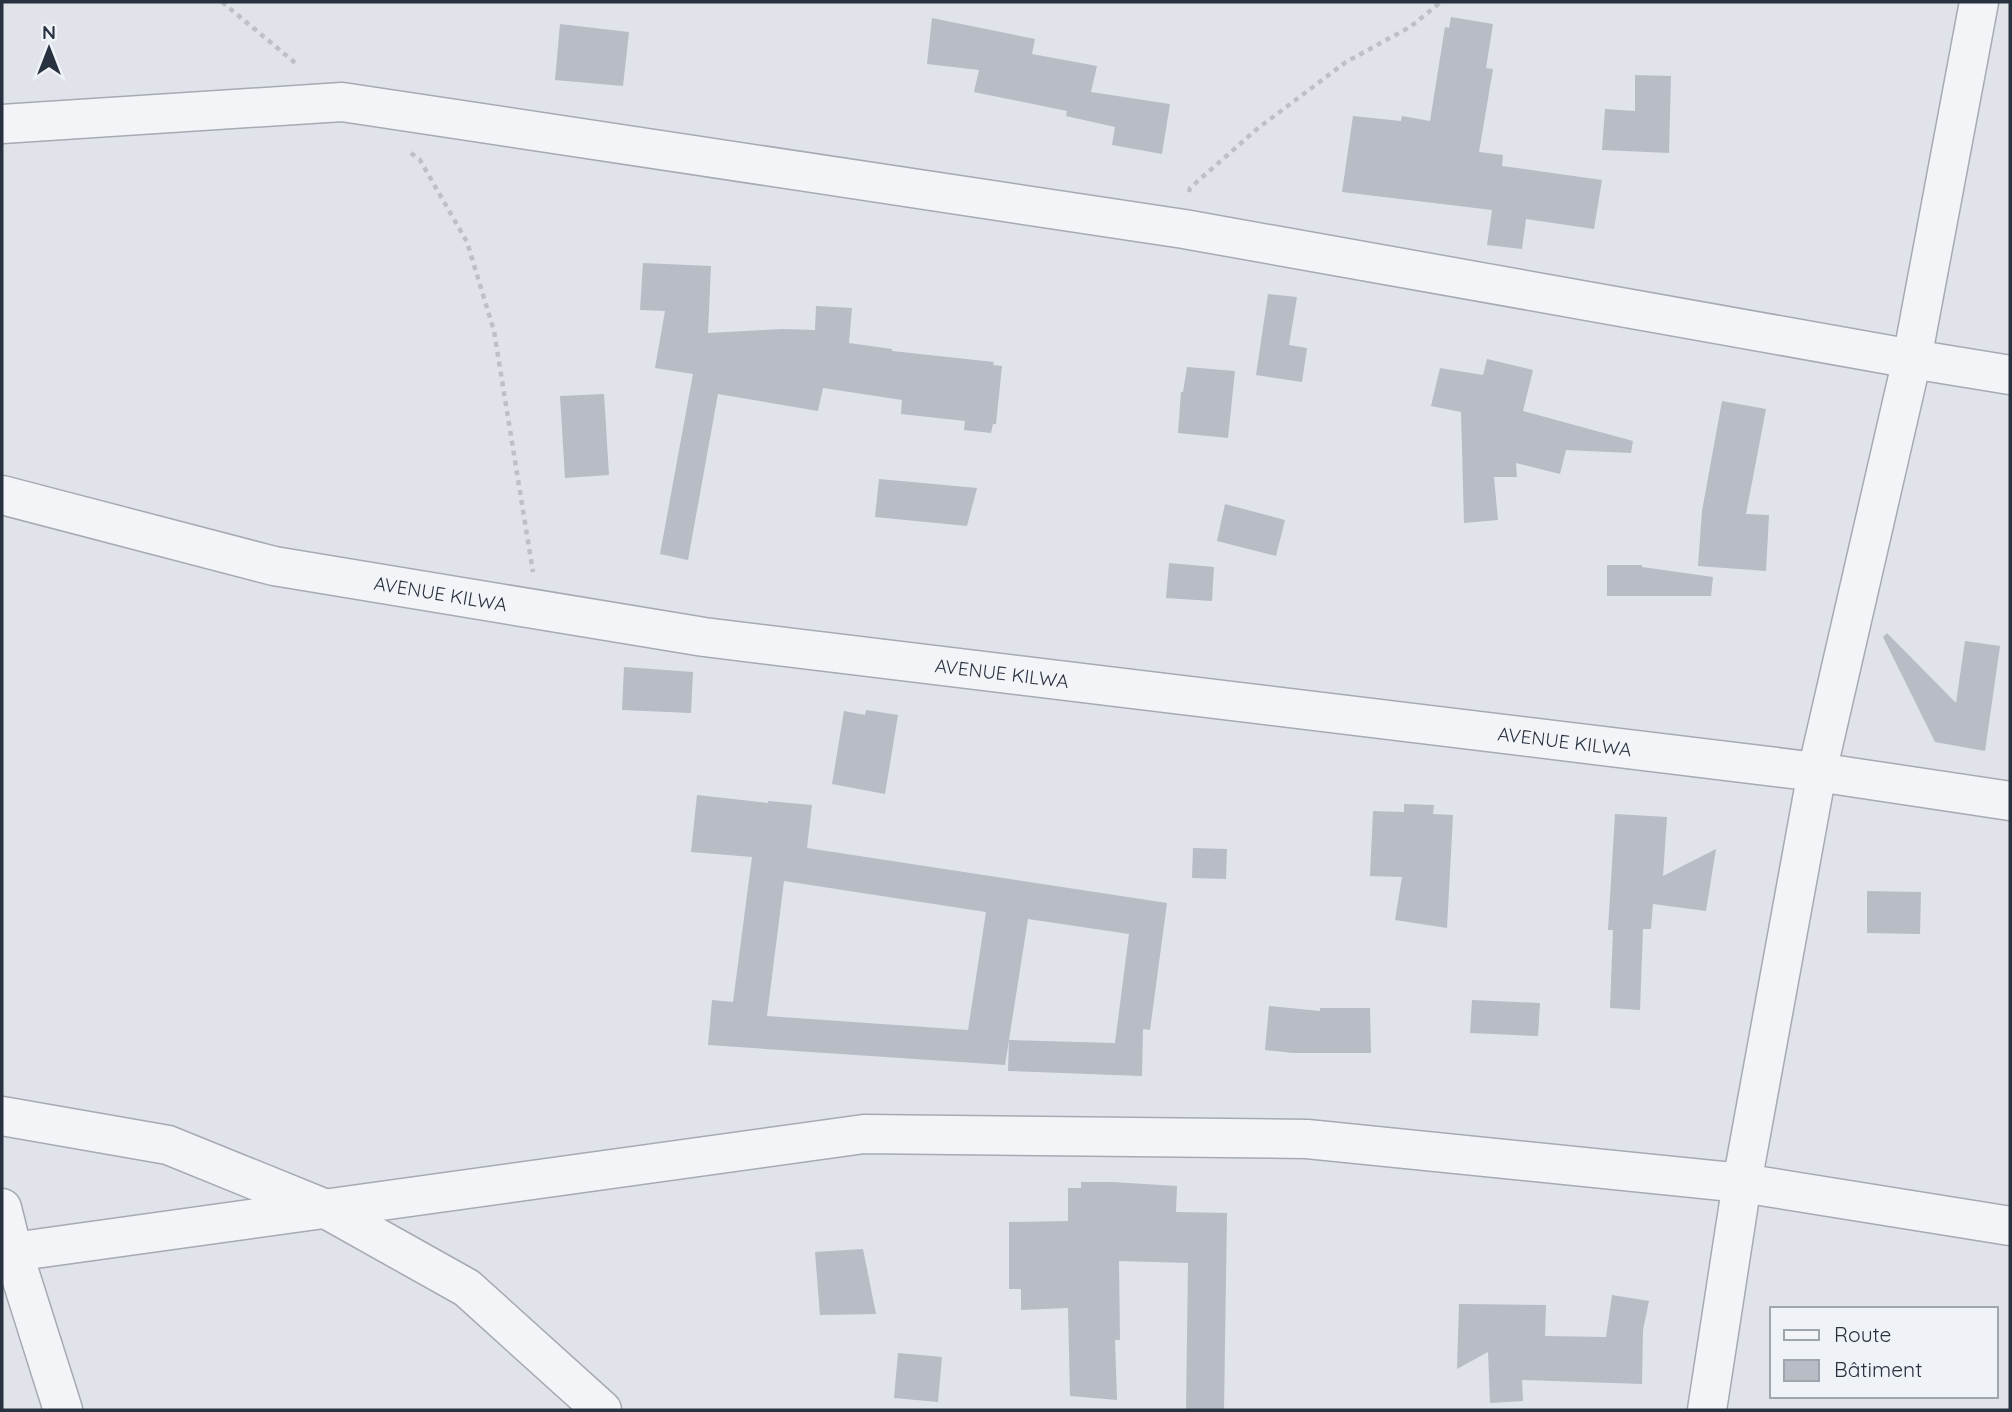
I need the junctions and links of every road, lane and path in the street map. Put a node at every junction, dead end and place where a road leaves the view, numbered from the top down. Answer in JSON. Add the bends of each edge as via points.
{"nodes":[{"id":1,"x":222,"y":2,"type":"edge"},
{"id":2,"x":1441,"y":2,"type":"edge"},
{"id":3,"x":1979,"y":2,"type":"edge"},
{"id":4,"x":342,"y":102,"type":"junction"},
{"id":5,"x":2,"y":124,"type":"edge"},
{"id":6,"x":409,"y":152,"type":"dead end"},
{"id":7,"x":1184,"y":229,"type":"junction"},
{"id":8,"x":1912,"y":359,"type":"junction"},
{"id":9,"x":2010,"y":374,"type":"edge"},
{"id":10,"x":2,"y":495,"type":"edge"},
{"id":11,"x":539,"y":610,"type":"junction"},
{"id":12,"x":1817,"y":772,"type":"junction"},
{"id":13,"x":2010,"y":801,"type":"edge"},
{"id":14,"x":2,"y":1116,"type":"edge"},
{"id":15,"x":1742,"y":1183,"type":"junction"},
{"id":16,"x":2,"y":1208,"type":"edge"},
{"id":17,"x":326,"y":1209,"type":"junction"},
{"id":18,"x":2010,"y":1226,"type":"edge"},
{"id":19,"x":13,"y":1252,"type":"junction"},
{"id":20,"x":63,"y":1410,"type":"edge"},
{"id":21,"x":602,"y":1410,"type":"edge"},
{"id":22,"x":1707,"y":1410,"type":"edge"}],
"edges":[{"from":1,"to":4,"type":"path"},
{"from":2,"to":7,"type":"path","via":[[1410,27],[1346,62],[1257,129],[1190,188]]},
{"from":3,"to":8,"type":"street"},
{"from":4,"to":5,"type":"street"},
{"from":4,"to":7,"type":"street"},
{"from":6,"to":11,"type":"path","via":[[420,160],[467,242],[494,331]]},
{"from":7,"to":8,"type":"street"},
{"from":8,"to":9,"type":"street"},
{"from":8,"to":12,"type":"street"},
{"from":10,"to":11,"type":"street","name":"AVENUE KILWA","via":[[274,566]]},
{"from":11,"to":12,"type":"street","name":"AVENUE KILWA","via":[[704,637]]},
{"from":12,"to":13,"type":"street","name":"AVENUE KILWA"},
{"from":12,"to":15,"type":"street"},
{"from":14,"to":17,"type":"street","via":[[168,1145]]},
{"from":15,"to":17,"type":"street","via":[[1307,1139],[864,1134]]},
{"from":15,"to":18,"type":"street"},
{"from":15,"to":22,"type":"street"},
{"from":16,"to":19,"type":"street"},
{"from":17,"to":19,"type":"street"},
{"from":17,"to":21,"type":"street","via":[[467,1288]]},
{"from":19,"to":20,"type":"street"}]}
